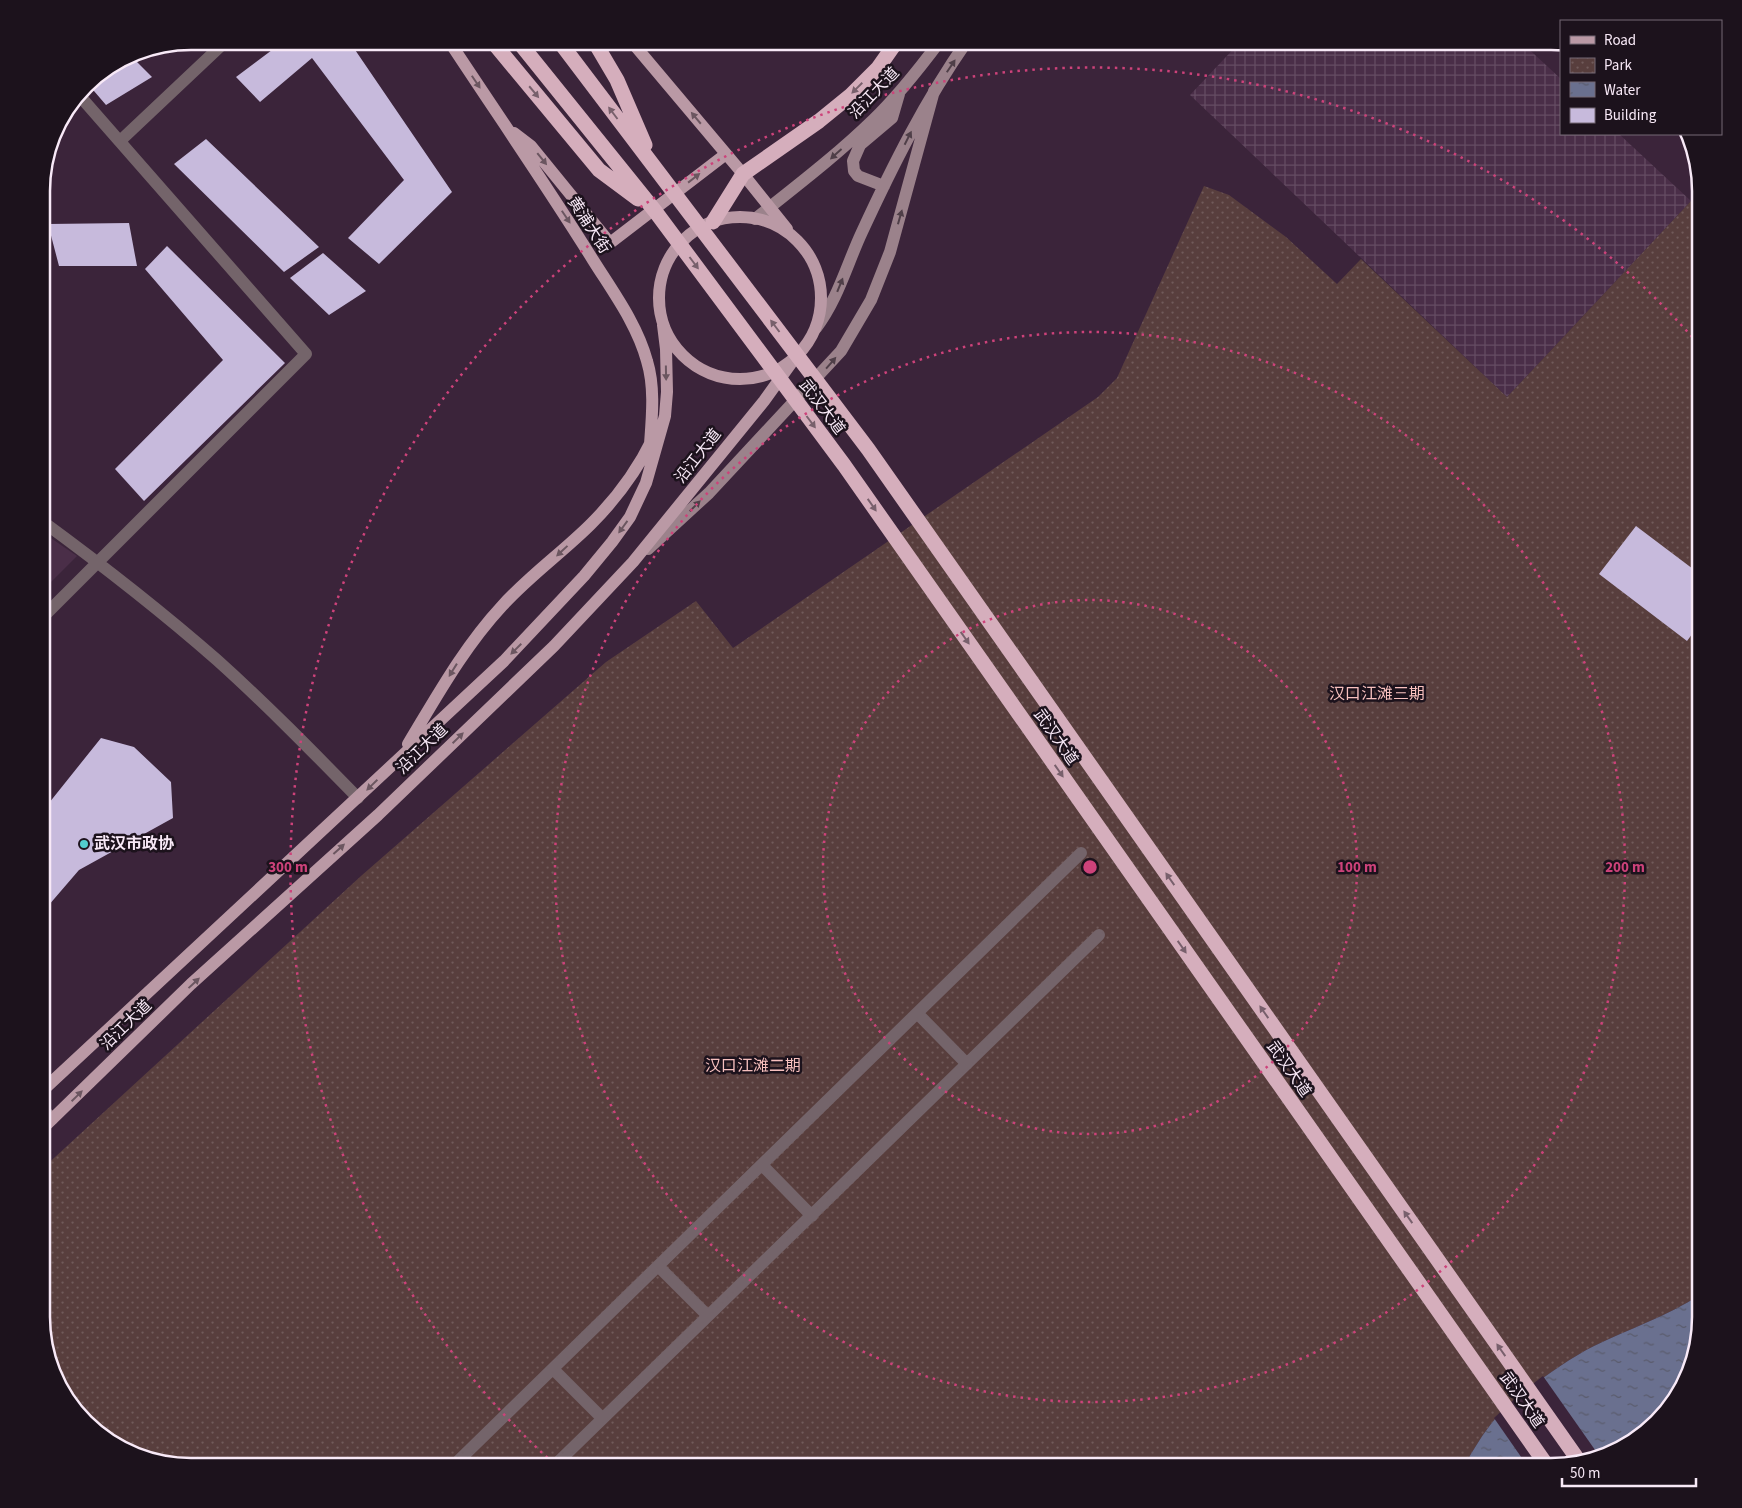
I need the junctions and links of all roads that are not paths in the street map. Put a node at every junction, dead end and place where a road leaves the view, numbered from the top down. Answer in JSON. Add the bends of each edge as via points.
{"nodes":[{"id":1,"x":217,"y":50,"type":"edge"},
{"id":2,"x":455,"y":50,"type":"edge"},
{"id":3,"x":499,"y":50,"type":"edge"},
{"id":4,"x":525,"y":50,"type":"edge"},
{"id":5,"x":566,"y":50,"type":"edge"},
{"id":6,"x":599,"y":50,"type":"edge"},
{"id":7,"x":639,"y":50,"type":"edge"},
{"id":8,"x":891,"y":50,"type":"edge"},
{"id":9,"x":933,"y":50,"type":"edge"},
{"id":10,"x":961,"y":50,"type":"edge"},
{"id":11,"x":934,"y":90,"type":"junction"},
{"id":12,"x":900,"y":92,"type":"junction"},
{"id":13,"x":83,"y":100,"type":"edge"},
{"id":14,"x":506,"y":127,"type":"junction"},
{"id":15,"x":120,"y":142,"type":"junction"},
{"id":16,"x":726,"y":154,"type":"junction"},
{"id":17,"x":654,"y":167,"type":"junction"},
{"id":18,"x":743,"y":174,"type":"junction"},
{"id":19,"x":884,"y":186,"type":"junction"},
{"id":20,"x":770,"y":207,"type":"junction"},
{"id":21,"x":655,"y":211,"type":"junction"},
{"id":22,"x":755,"y":219,"type":"junction"},
{"id":23,"x":713,"y":222,"type":"junction"},
{"id":24,"x":793,"y":237,"type":"junction"},
{"id":25,"x":663,"y":325,"type":"junction"},
{"id":26,"x":816,"y":328,"type":"junction"},
{"id":27,"x":792,"y":362,"type":"junction"},
{"id":28,"x":665,"y":416,"type":"junction"},
{"id":29,"x":650,"y":444,"type":"junction"},
{"id":30,"x":50,"y":527,"type":"edge"},
{"id":31,"x":98,"y":562,"type":"junction"},
{"id":32,"x":633,"y":562,"type":"junction"},
{"id":33,"x":50,"y":610,"type":"edge"},
{"id":34,"x":398,"y":759,"type":"junction"},
{"id":35,"x":358,"y":798,"type":"junction"},
{"id":36,"x":1081,"y":853,"type":"dead end"},
{"id":37,"x":1099,"y":935,"type":"dead end"},
{"id":38,"x":917,"y":1013,"type":"junction"},
{"id":39,"x":967,"y":1064,"type":"junction"},
{"id":40,"x":50,"y":1084,"type":"edge"},
{"id":41,"x":52,"y":1119,"type":"edge"},
{"id":42,"x":762,"y":1165,"type":"junction"},
{"id":43,"x":812,"y":1216,"type":"junction"},
{"id":44,"x":658,"y":1266,"type":"junction"},
{"id":45,"x":708,"y":1316,"type":"junction"},
{"id":46,"x":553,"y":1369,"type":"junction"},
{"id":47,"x":602,"y":1418,"type":"junction"},
{"id":48,"x":1575,"y":1456,"type":"edge"},
{"id":49,"x":461,"y":1458,"type":"edge"},
{"id":50,"x":561,"y":1458,"type":"edge"},
{"id":51,"x":1542,"y":1458,"type":"edge"}],
"edges":[{"from":1,"to":15,"type":"street"},
{"from":2,"to":14,"type":"main road","name":"黄浦大街","one_way":true},
{"from":3,"to":21,"type":"highway","one_way":true,"via":[[599,170]]},
{"from":4,"to":21,"type":"highway","name":"武汉大道"},
{"from":17,"to":5,"type":"highway","name":"武汉大道","one_way":true},
{"from":6,"to":17,"type":"highway","via":[[617,80]]},
{"from":16,"to":7,"type":"main road","one_way":true},
{"from":8,"to":18,"type":"highway","one_way":true,"via":[[878,68],[825,116]]},
{"from":9,"to":12,"type":"main road","name":"沿江大道"},
{"from":11,"to":10,"type":"main road","one_way":true},
{"from":19,"to":11,"type":"main road","one_way":true},
{"from":32,"to":11,"type":"main road","one_way":true,"via":[[709,493],[841,351],[870,300],[890,252]]},
{"from":12,"to":19,"type":"main road","via":[[892,118],[860,145],[853,161],[858,176]]},
{"from":12,"to":20,"type":"main road","name":"沿江大道","one_way":true,"via":[[819,168]]},
{"from":13,"to":15,"type":"street"},
{"from":14,"to":16,"type":"main road","one_way":true,"via":[[531,146],[610,244]]},
{"from":14,"to":29,"type":"main road","name":"黄浦大街","one_way":true,"via":[[579,237],[638,337],[650,374]]},
{"from":15,"to":31,"type":"street","via":[[306,354]]},
{"from":16,"to":18,"type":"main road"},
{"from":48,"to":17,"type":"highway","name":"武汉大道","one_way":true,"via":[[868,449]]},
{"from":18,"to":20,"type":"main road"},
{"from":18,"to":23,"type":"highway"},
{"from":26,"to":19,"type":"main road","one_way":true,"via":[[833,302]]},
{"from":20,"to":22,"type":"main road","name":"沿江大道"},
{"from":20,"to":24,"type":"main road"},
{"from":21,"to":51,"type":"highway","name":"武汉大道","one_way":true,"via":[[844,466]]},
{"from":22,"to":23,"type":"main road","via":[[741,217]]},
{"from":22,"to":24,"type":"main road","via":[[769,222]]},
{"from":23,"to":25,"type":"main road","via":[[700,227],[678,245],[664,269],[658,297]]},
{"from":24,"to":26,"type":"main road","via":[[811,259],[821,286]]},
{"from":25,"to":27,"type":"main road","via":[[687,360],[711,374],[739,380],[753,379]]},
{"from":25,"to":28,"type":"main road","name":"沿江大道","one_way":true},
{"from":26,"to":27,"type":"main road"},
{"from":27,"to":32,"type":"main road","name":"沿江大道"},
{"from":28,"to":29,"type":"main road"},
{"from":28,"to":34,"type":"main road","name":"沿江大道","one_way":true,"via":[[646,483],[630,517],[612,542],[521,644]]},
{"from":29,"to":34,"type":"main road","one_way":true,"via":[[610,504],[503,605],[470,643]]},
{"from":30,"to":31,"type":"street"},
{"from":31,"to":33,"type":"street"},
{"from":31,"to":35,"type":"street","via":[[218,661]]},
{"from":41,"to":32,"type":"main road","name":"沿江大道","one_way":true,"via":[[191,984],[378,815],[554,646]]},
{"from":34,"to":35,"type":"main road","name":"沿江大道","one_way":true},
{"from":35,"to":40,"type":"main road","name":"沿江大道"},
{"from":36,"to":38,"type":"street"},
{"from":37,"to":39,"type":"street"},
{"from":38,"to":39,"type":"street"},
{"from":38,"to":42,"type":"street"},
{"from":39,"to":43,"type":"street"},
{"from":42,"to":43,"type":"street"},
{"from":42,"to":44,"type":"street"},
{"from":43,"to":45,"type":"street"},
{"from":44,"to":45,"type":"street"},
{"from":44,"to":46,"type":"street"},
{"from":45,"to":47,"type":"street"},
{"from":46,"to":47,"type":"street"},
{"from":46,"to":49,"type":"street"},
{"from":47,"to":50,"type":"street"}]}
